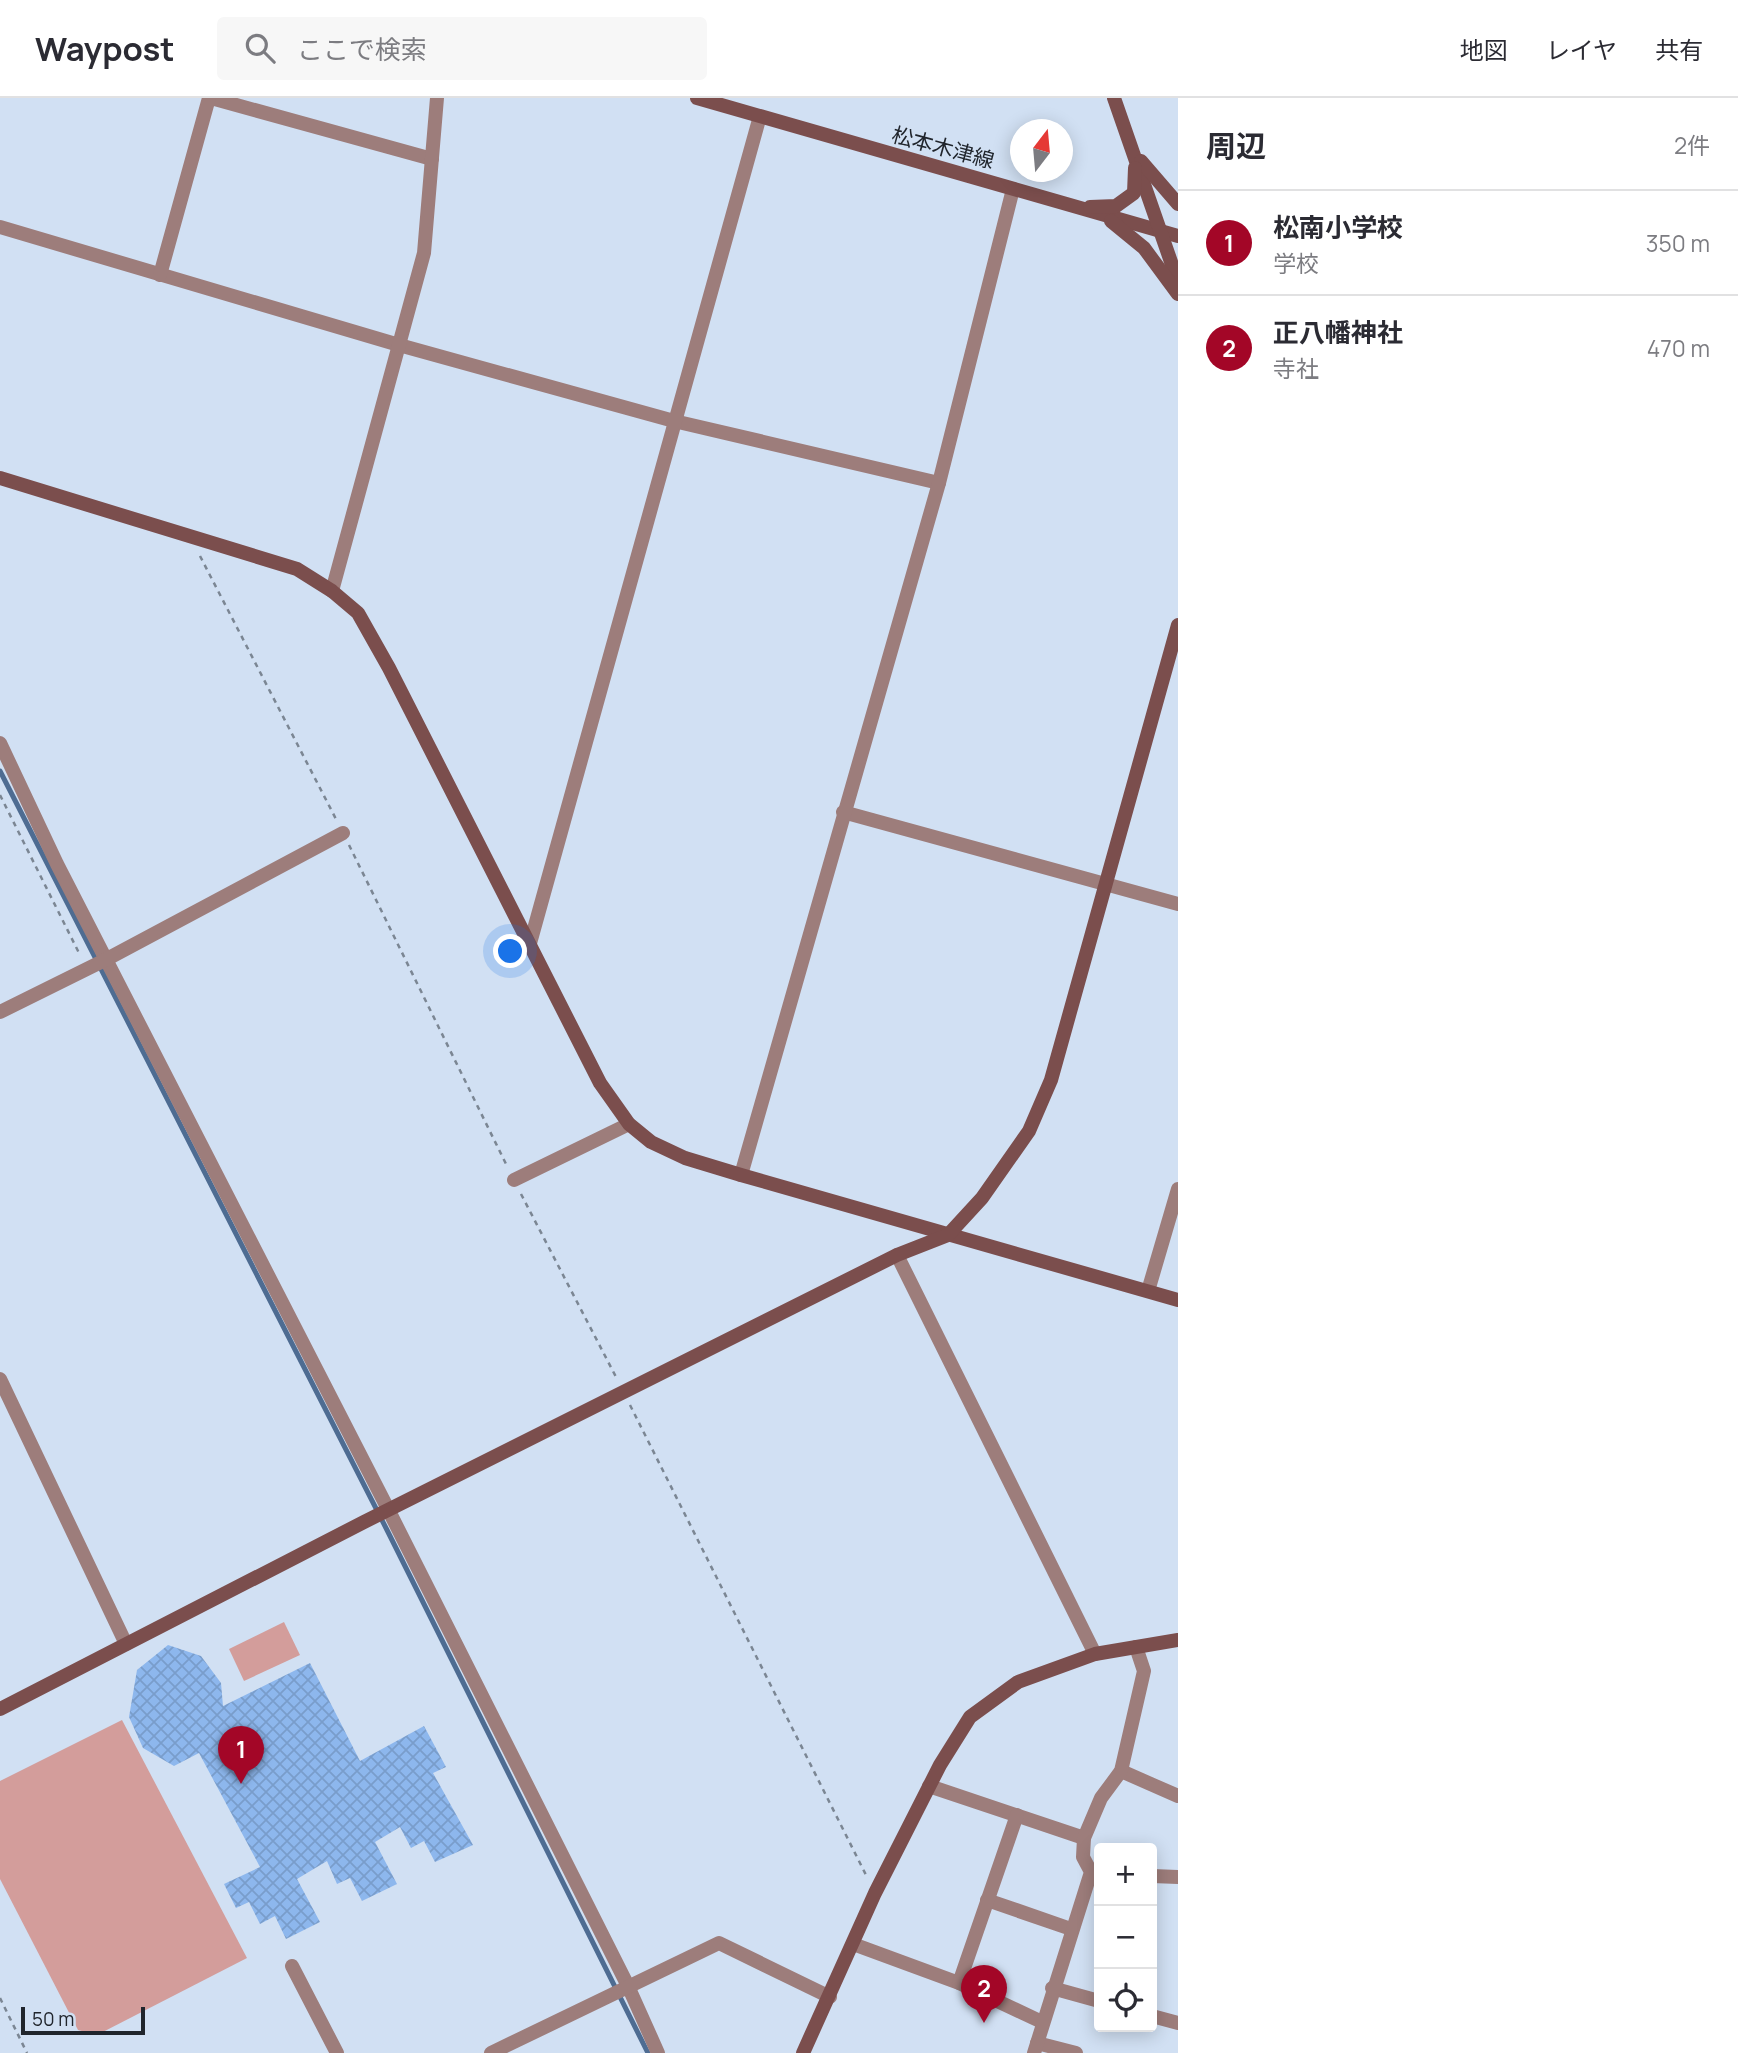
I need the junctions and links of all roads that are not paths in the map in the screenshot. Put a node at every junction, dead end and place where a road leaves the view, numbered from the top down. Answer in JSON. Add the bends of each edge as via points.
{"nodes":[{"id":1,"x":210,"y":98,"type":"edge"},
{"id":2,"x":437,"y":98,"type":"edge"},
{"id":3,"x":697,"y":98,"type":"edge"},
{"id":4,"x":1114,"y":98,"type":"edge"},
{"id":5,"x":760,"y":116,"type":"junction"},
{"id":6,"x":1133,"y":152,"type":"junction"},
{"id":7,"x":432,"y":159,"type":"junction"},
{"id":8,"x":1013,"y":189,"type":"junction"},
{"id":9,"x":1178,"y":204,"type":"edge"},
{"id":10,"x":1081,"y":207,"type":"junction"},
{"id":11,"x":1096,"y":213,"type":"junction"},
{"id":12,"x":0,"y":227,"type":"edge"},
{"id":13,"x":1161,"y":231,"type":"junction"},
{"id":14,"x":1178,"y":236,"type":"edge"},
{"id":15,"x":160,"y":275,"type":"junction"},
{"id":16,"x":1178,"y":282,"type":"edge"},
{"id":17,"x":1178,"y":294,"type":"edge"},
{"id":18,"x":399,"y":345,"type":"junction"},
{"id":19,"x":674,"y":421,"type":"junction"},
{"id":20,"x":0,"y":478,"type":"edge"},
{"id":21,"x":939,"y":483,"type":"junction"},
{"id":22,"x":332,"y":591,"type":"junction"},
{"id":23,"x":1178,"y":625,"type":"edge"},
{"id":24,"x":0,"y":743,"type":"edge"},
{"id":25,"x":844,"y":812,"type":"junction"},
{"id":26,"x":343,"y":833,"type":"road end"},
{"id":27,"x":1106,"y":884,"type":"junction"},
{"id":28,"x":1178,"y":904,"type":"edge"},
{"id":29,"x":529,"y":947,"type":"junction"},
{"id":30,"x":105,"y":960,"type":"junction"},
{"id":31,"x":0,"y":1012,"type":"edge"},
{"id":32,"x":629,"y":1124,"type":"junction"},
{"id":33,"x":741,"y":1175,"type":"junction"},
{"id":34,"x":514,"y":1180,"type":"road end"},
{"id":35,"x":1178,"y":1189,"type":"edge"},
{"id":36,"x":948,"y":1234,"type":"junction"},
{"id":37,"x":897,"y":1255,"type":"junction"},
{"id":38,"x":1148,"y":1291,"type":"junction"},
{"id":39,"x":1178,"y":1300,"type":"edge"},
{"id":40,"x":0,"y":1379,"type":"edge"},
{"id":41,"x":388,"y":1509,"type":"junction"},
{"id":42,"x":1178,"y":1640,"type":"edge"},
{"id":43,"x":126,"y":1644,"type":"junction"},
{"id":44,"x":1136,"y":1647,"type":"junction"},
{"id":45,"x":1095,"y":1654,"type":"junction"},
{"id":46,"x":0,"y":1709,"type":"edge"},
{"id":47,"x":1121,"y":1771,"type":"junction"},
{"id":48,"x":929,"y":1786,"type":"junction"},
{"id":49,"x":1177,"y":1795,"type":"edge"},
{"id":50,"x":1017,"y":1815,"type":"junction"},
{"id":51,"x":1084,"y":1838,"type":"junction"},
{"id":52,"x":1094,"y":1871,"type":"edge"},
{"id":53,"x":1094,"y":1874,"type":"edge"},
{"id":54,"x":1157,"y":1876,"type":"edge"},
{"id":55,"x":1178,"y":1877,"type":"edge"},
{"id":56,"x":987,"y":1900,"type":"junction"},
{"id":57,"x":1071,"y":1928,"type":"junction"},
{"id":58,"x":853,"y":1944,"type":"junction"},
{"id":59,"x":292,"y":1966,"type":"dead end"},
{"id":60,"x":959,"y":1983,"type":"junction"},
{"id":61,"x":625,"y":1988,"type":"junction"},
{"id":62,"x":1052,"y":1988,"type":"junction"},
{"id":63,"x":830,"y":1997,"type":"junction"},
{"id":64,"x":1094,"y":2000,"type":"edge"},
{"id":65,"x":1157,"y":2017,"type":"edge"},
{"id":66,"x":1042,"y":2022,"type":"junction"},
{"id":67,"x":1178,"y":2023,"type":"edge"},
{"id":68,"x":1035,"y":2048,"type":"edge"},
{"id":69,"x":337,"y":2053,"type":"edge"},
{"id":70,"x":492,"y":2053,"type":"edge"},
{"id":71,"x":658,"y":2053,"type":"edge"},
{"id":72,"x":803,"y":2053,"type":"edge"},
{"id":73,"x":1076,"y":2053,"type":"edge"}],
"edges":[{"from":1,"to":7,"type":"street"},
{"from":1,"to":15,"type":"street"},
{"from":2,"to":7,"type":"street"},
{"from":3,"to":5,"type":"street","name":"松本木津線"},
{"from":4,"to":6,"type":"street"},
{"from":5,"to":8,"type":"street","name":"松本木津線"},
{"from":5,"to":19,"type":"street"},
{"from":6,"to":9,"type":"street"},
{"from":6,"to":10,"type":"street","via":[[1135,193],[1116,206]]},
{"from":6,"to":13,"type":"street"},
{"from":7,"to":18,"type":"street","via":[[424,253]]},
{"from":8,"to":10,"type":"street","name":"松本木津線"},
{"from":8,"to":21,"type":"street"},
{"from":10,"to":11,"type":"street","name":"松本木津線"},
{"from":11,"to":13,"type":"street","name":"松本木津線"},
{"from":11,"to":17,"type":"street","via":[[1121,226],[1144,248]]},
{"from":12,"to":15,"type":"street"},
{"from":13,"to":14,"type":"street","name":"松本木津線"},
{"from":13,"to":16,"type":"street"},
{"from":15,"to":18,"type":"street"},
{"from":18,"to":19,"type":"street"},
{"from":18,"to":22,"type":"street"},
{"from":19,"to":21,"type":"street"},
{"from":19,"to":29,"type":"street"},
{"from":20,"to":22,"type":"street","via":[[297,569]]},
{"from":21,"to":25,"type":"street"},
{"from":22,"to":29,"type":"street","via":[[358,613],[390,668]]},
{"from":23,"to":27,"type":"street"},
{"from":24,"to":30,"type":"street"},
{"from":25,"to":27,"type":"street"},
{"from":25,"to":33,"type":"street"},
{"from":26,"to":30,"type":"street"},
{"from":27,"to":28,"type":"street"},
{"from":27,"to":36,"type":"street","via":[[1051,1080],[1029,1130],[982,1198]]},
{"from":29,"to":32,"type":"street","via":[[600,1083]]},
{"from":30,"to":31,"type":"street"},
{"from":30,"to":41,"type":"street"},
{"from":32,"to":33,"type":"street","via":[[651,1142],[685,1158]]},
{"from":32,"to":34,"type":"street"},
{"from":33,"to":36,"type":"street"},
{"from":35,"to":38,"type":"street"},
{"from":36,"to":37,"type":"street"},
{"from":36,"to":38,"type":"street"},
{"from":37,"to":41,"type":"street"},
{"from":37,"to":45,"type":"street"},
{"from":38,"to":39,"type":"street"},
{"from":40,"to":43,"type":"street"},
{"from":41,"to":43,"type":"street"},
{"from":41,"to":61,"type":"street"},
{"from":42,"to":44,"type":"street"},
{"from":43,"to":46,"type":"street"},
{"from":44,"to":45,"type":"street"},
{"from":44,"to":47,"type":"street","via":[[1144,1671]]},
{"from":45,"to":48,"type":"street","via":[[1018,1682],[970,1717]]},
{"from":47,"to":49,"type":"street"},
{"from":47,"to":51,"type":"street","via":[[1101,1798]]},
{"from":48,"to":50,"type":"street"},
{"from":48,"to":58,"type":"street"},
{"from":50,"to":51,"type":"street"},
{"from":50,"to":56,"type":"street"},
{"from":51,"to":52,"type":"street","via":[[1083,1857]]},
{"from":53,"to":57,"type":"street"},
{"from":54,"to":55,"type":"street"},
{"from":56,"to":57,"type":"street"},
{"from":56,"to":60,"type":"street"},
{"from":57,"to":62,"type":"street"},
{"from":58,"to":60,"type":"street"},
{"from":58,"to":63,"type":"street"},
{"from":59,"to":69,"type":"street"},
{"from":60,"to":66,"type":"street"},
{"from":61,"to":63,"type":"street","via":[[719,1943]]},
{"from":61,"to":70,"type":"street"},
{"from":61,"to":71,"type":"street"},
{"from":62,"to":64,"type":"street"},
{"from":62,"to":66,"type":"street"},
{"from":63,"to":72,"type":"street"},
{"from":65,"to":67,"type":"street"},
{"from":66,"to":68,"type":"street"},
{"from":68,"to":73,"type":"street"}]}
